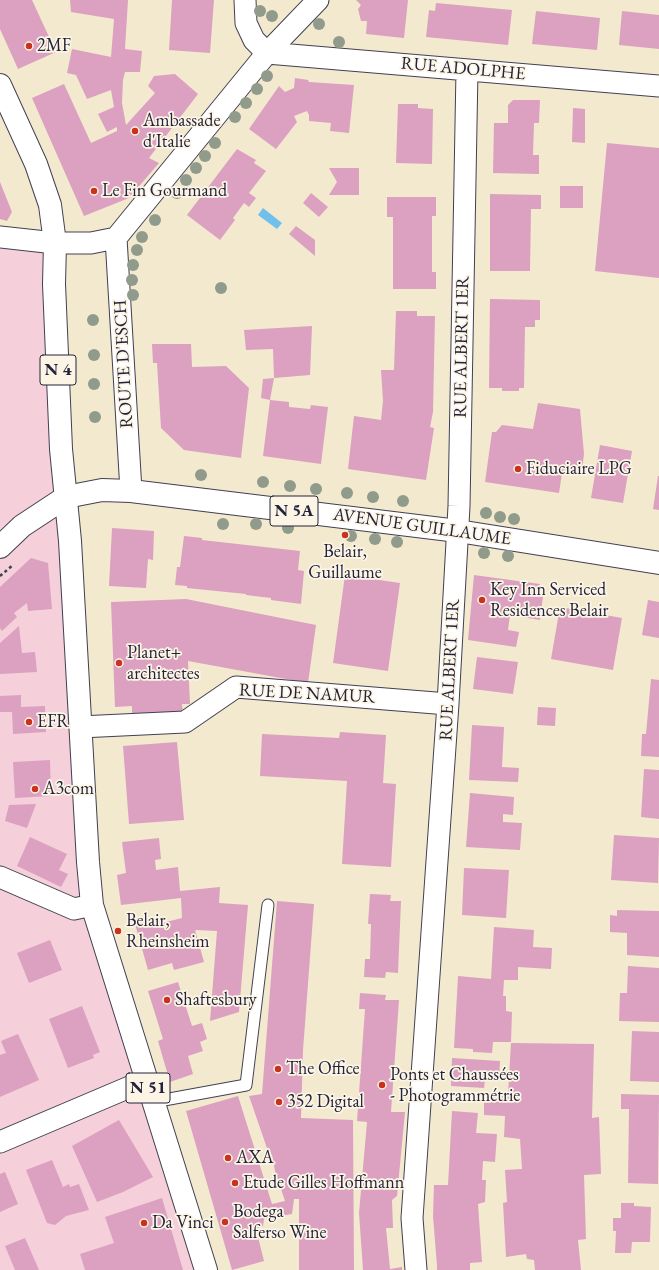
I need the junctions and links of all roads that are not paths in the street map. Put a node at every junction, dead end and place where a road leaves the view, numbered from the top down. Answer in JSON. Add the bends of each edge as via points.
{"nodes":[{"id":1,"x":245,"y":0,"type":"edge"},
{"id":2,"x":318,"y":0,"type":"edge"},
{"id":3,"x":267,"y":52,"type":"junction"},
{"id":4,"x":467,"y":70,"type":"junction"},
{"id":5,"x":0,"y":85,"type":"edge"},
{"id":6,"x":659,"y":86,"type":"edge"},
{"id":7,"x":0,"y":237,"type":"edge"},
{"id":8,"x":116,"y":238,"type":"junction"},
{"id":9,"x":55,"y":243,"type":"junction"},
{"id":10,"x":131,"y":491,"type":"junction"},
{"id":11,"x":66,"y":498,"type":"junction"},
{"id":12,"x":458,"y":531,"type":"junction"},
{"id":13,"x":0,"y":547,"type":"edge"},
{"id":14,"x":659,"y":563,"type":"edge"},
{"id":15,"x":448,"y":704,"type":"junction"},
{"id":16,"x":80,"y":727,"type":"junction"},
{"id":17,"x":0,"y":877,"type":"edge"},
{"id":18,"x":92,"y":905,"type":"junction"},
{"id":19,"x":268,"y":905,"type":"dead end"},
{"id":20,"x":146,"y":1080,"type":"junction"},
{"id":21,"x":153,"y":1102,"type":"junction"},
{"id":22,"x":0,"y":1142,"type":"edge"},
{"id":23,"x":206,"y":1270,"type":"edge"},
{"id":24,"x":416,"y":1270,"type":"edge"}],
"edges":[{"from":1,"to":3,"type":"street","via":[[246,23],[254,40]]},
{"from":2,"to":3,"type":"street"},
{"from":3,"to":4,"type":"street","name":"RUE ADOLPHE"},
{"from":3,"to":8,"type":"street"},
{"from":4,"to":6,"type":"street","name":"RUE ADOLPHE"},
{"from":4,"to":12,"type":"street","name":"RUE ALBERT 1ER"},
{"from":5,"to":9,"type":"main road","number":"N 4","via":[[36,164],[50,205]]},
{"from":7,"to":9,"type":"street"},
{"from":8,"to":9,"type":"street","via":[[90,244]]},
{"from":8,"to":10,"type":"street","name":"ROUTE D'ESCH"},
{"from":9,"to":11,"type":"main road","number":"N 4","via":[[54,284],[61,449]]},
{"from":10,"to":11,"type":"main road","name":"AVENUE GUILLAUME","number":"N 5A","via":[[102,490]]},
{"from":10,"to":12,"type":"main road","name":"AVENUE GUILLAUME","number":"N 5A"},
{"from":11,"to":13,"type":"main road","name":"AVENUE GUILLAUME","via":[[22,526]]},
{"from":11,"to":16,"type":"main road","number":"N 51"},
{"from":12,"to":14,"type":"main road","name":"AVENUE GUILLAUME","number":"N 5A"},
{"from":12,"to":15,"type":"street","name":"RUE ALBERT 1ER"},
{"from":15,"to":16,"type":"street","name":"RUE DE NAMUR","via":[[236,687],[185,722]]},
{"from":15,"to":24,"type":"street","name":"RUE ALBERT 1ER","via":[[412,1218]]},
{"from":16,"to":18,"type":"main road","number":"N 51"},
{"from":17,"to":18,"type":"street","via":[[74,909]]},
{"from":18,"to":20,"type":"main road","number":"N 51"},
{"from":19,"to":21,"type":"lane","via":[[246,1085]]},
{"from":20,"to":21,"type":"main road","number":"N 51"},
{"from":20,"to":22,"type":"street"},
{"from":21,"to":23,"type":"main road","number":"N 51"}]}
